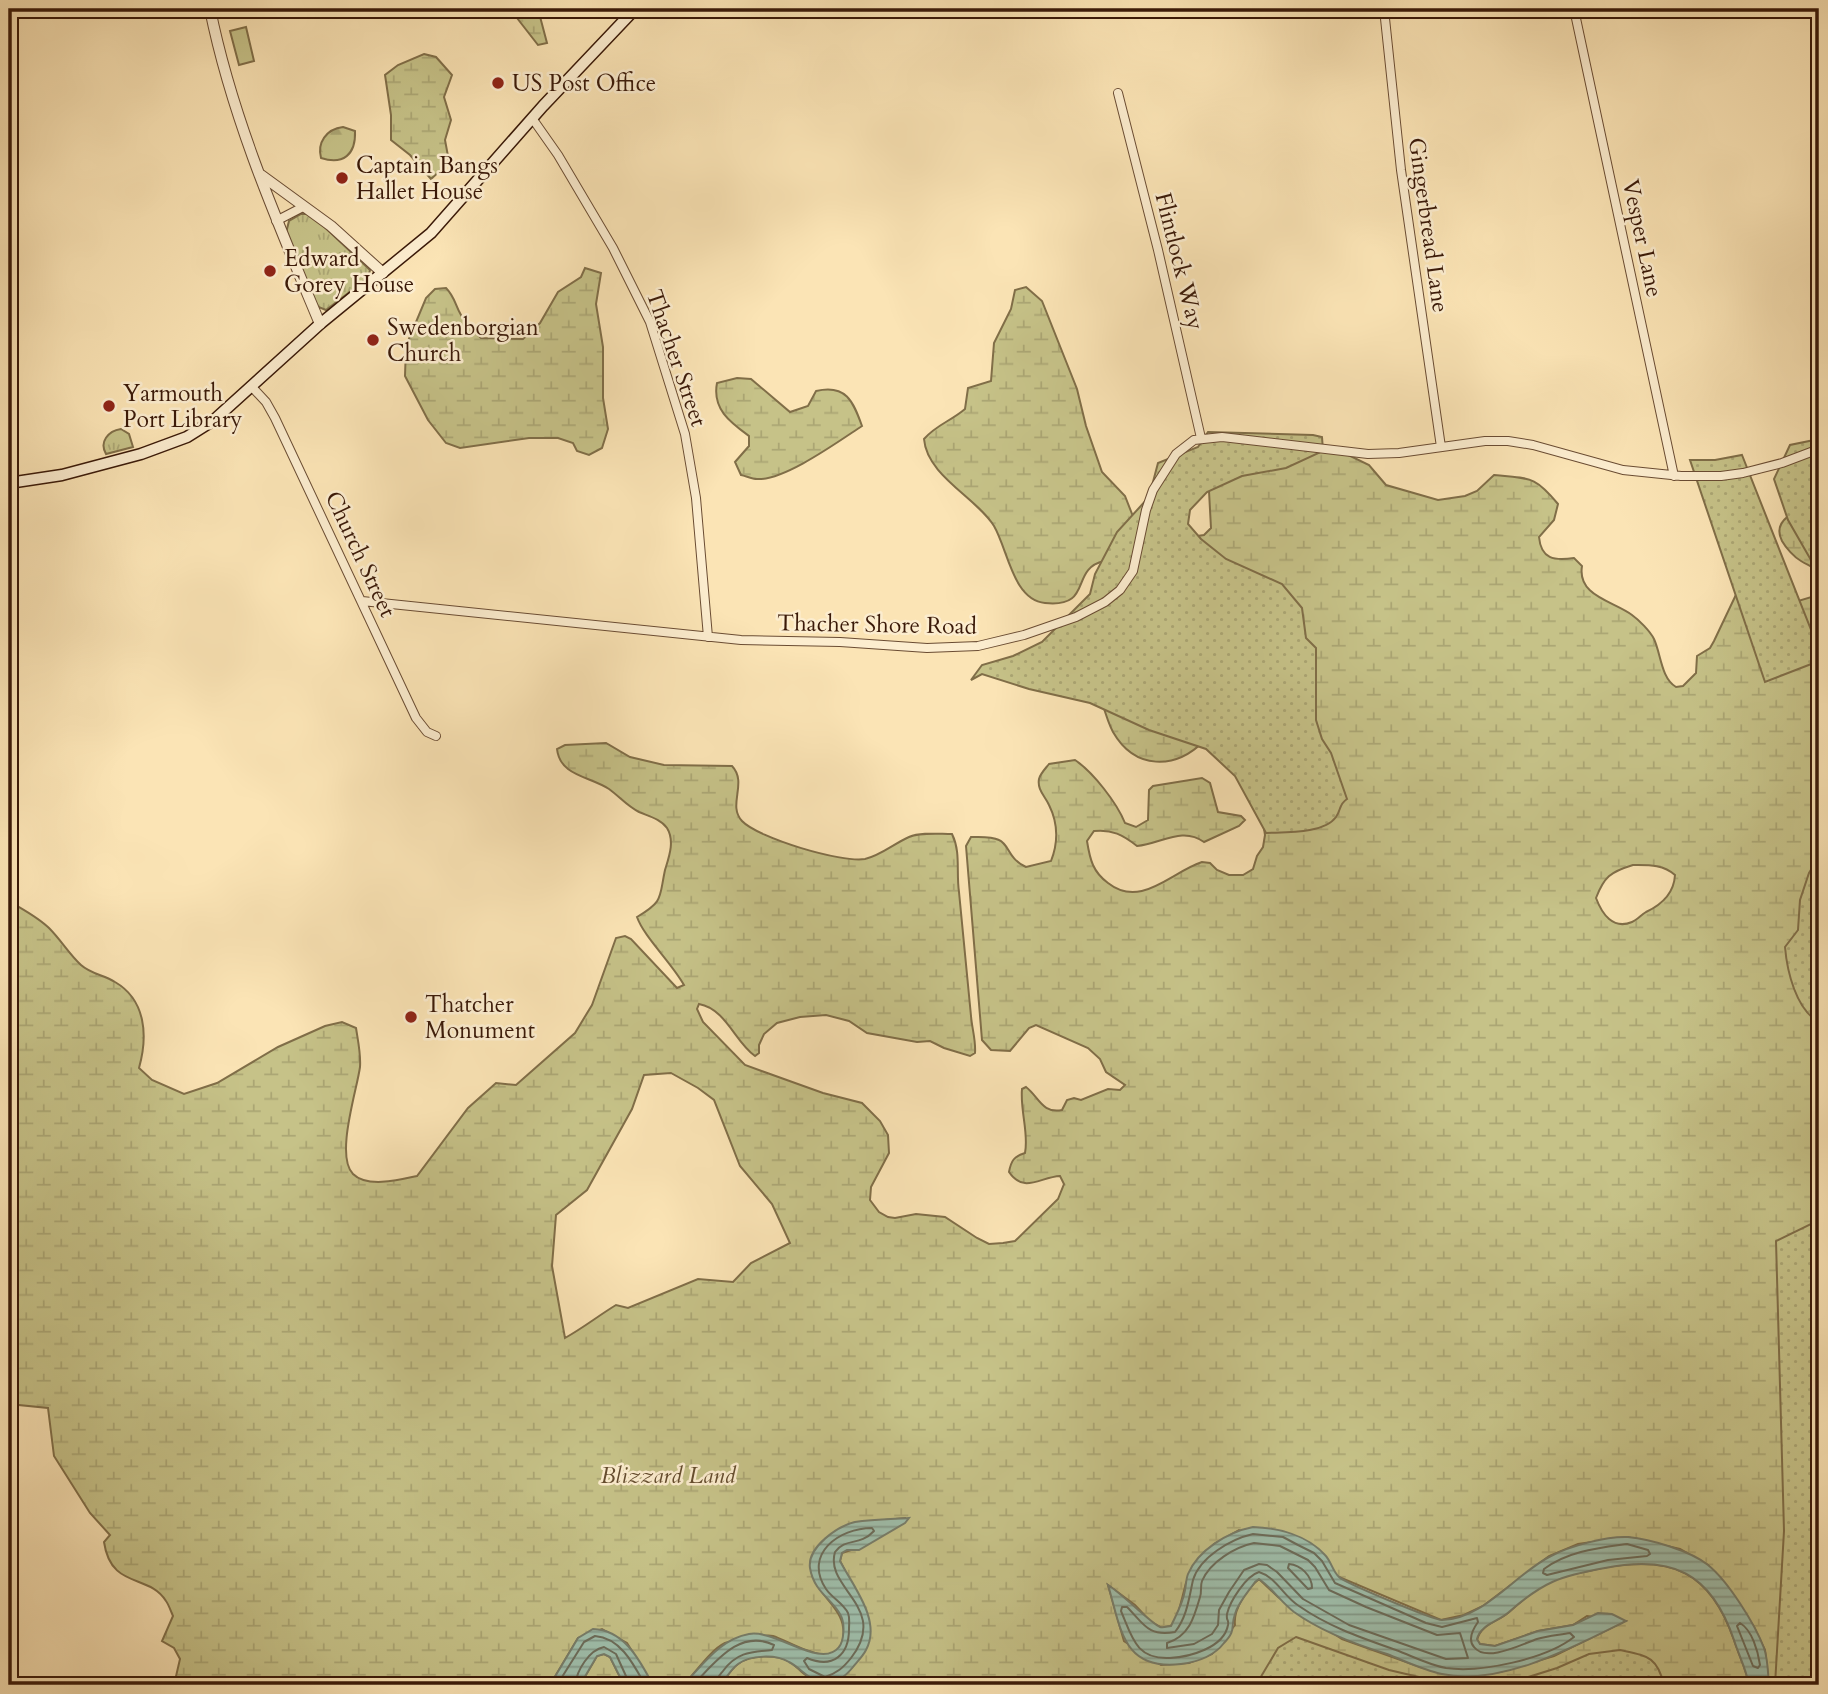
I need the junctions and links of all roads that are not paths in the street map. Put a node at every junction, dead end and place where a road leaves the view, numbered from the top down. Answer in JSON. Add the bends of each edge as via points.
{"nodes":[{"id":1,"x":210,"y":9,"type":"edge"},
{"id":2,"x":635,"y":9,"type":"edge"},
{"id":3,"x":1384,"y":9,"type":"edge"},
{"id":4,"x":1574,"y":9,"type":"edge"},
{"id":5,"x":1816,"y":9,"type":"edge"},
{"id":6,"x":1819,"y":25,"type":"edge"},
{"id":7,"x":1118,"y":93,"type":"dead end"},
{"id":8,"x":532,"y":117,"type":"junction"},
{"id":9,"x":258,"y":170,"type":"junction"},
{"id":10,"x":303,"y":207,"type":"junction"},
{"id":11,"x":276,"y":221,"type":"junction"},
{"id":12,"x":383,"y":273,"type":"junction"},
{"id":13,"x":320,"y":324,"type":"junction"},
{"id":14,"x":251,"y":386,"type":"junction"},
{"id":15,"x":1201,"y":438,"type":"junction"},
{"id":16,"x":1441,"y":447,"type":"junction"},
{"id":17,"x":1819,"y":449,"type":"edge"},
{"id":18,"x":1674,"y":476,"type":"junction"},
{"id":19,"x":9,"y":483,"type":"edge"},
{"id":20,"x":362,"y":601,"type":"junction"},
{"id":21,"x":708,"y":637,"type":"junction"},
{"id":22,"x":436,"y":736,"type":"dead end"}],
"edges":[{"from":1,"to":9,"type":"street"},
{"from":2,"to":8,"type":"main road"},
{"from":3,"to":16,"type":"street","name":"Gingerbread Lane","via":[[1404,195]]},
{"from":4,"to":18,"type":"street","name":"Vesper Lane"},
{"from":5,"to":6,"type":"street"},
{"from":7,"to":15,"type":"street","name":"Flintlock Way"},
{"from":8,"to":12,"type":"main road","via":[[438,226]]},
{"from":8,"to":21,"type":"street","name":"Thacher Street","via":[[613,248],[650,322],[685,434],[696,498]]},
{"from":9,"to":10,"type":"street"},
{"from":9,"to":11,"type":"street"},
{"from":10,"to":11,"type":"street"},
{"from":10,"to":12,"type":"street"},
{"from":11,"to":13,"type":"street"},
{"from":12,"to":13,"type":"main road"},
{"from":13,"to":14,"type":"main road"},
{"from":14,"to":19,"type":"main road","via":[[214,420],[174,443],[62,475]]},
{"from":14,"to":20,"type":"street","name":"Church Street","via":[[275,418]]},
{"from":15,"to":16,"type":"street","via":[[1368,454]]},
{"from":15,"to":21,"type":"street","name":"Thacher Shore Road","via":[[1176,454],[1153,490],[1126,584],[1076,617],[969,647]]},
{"from":16,"to":18,"type":"street","via":[[1516,442],[1623,470]]},
{"from":17,"to":18,"type":"street","via":[[1743,472]]},
{"from":20,"to":21,"type":"street","name":"Thacher Shore Road"},
{"from":20,"to":22,"type":"street","name":"Church Street","via":[[416,718]]}]}
